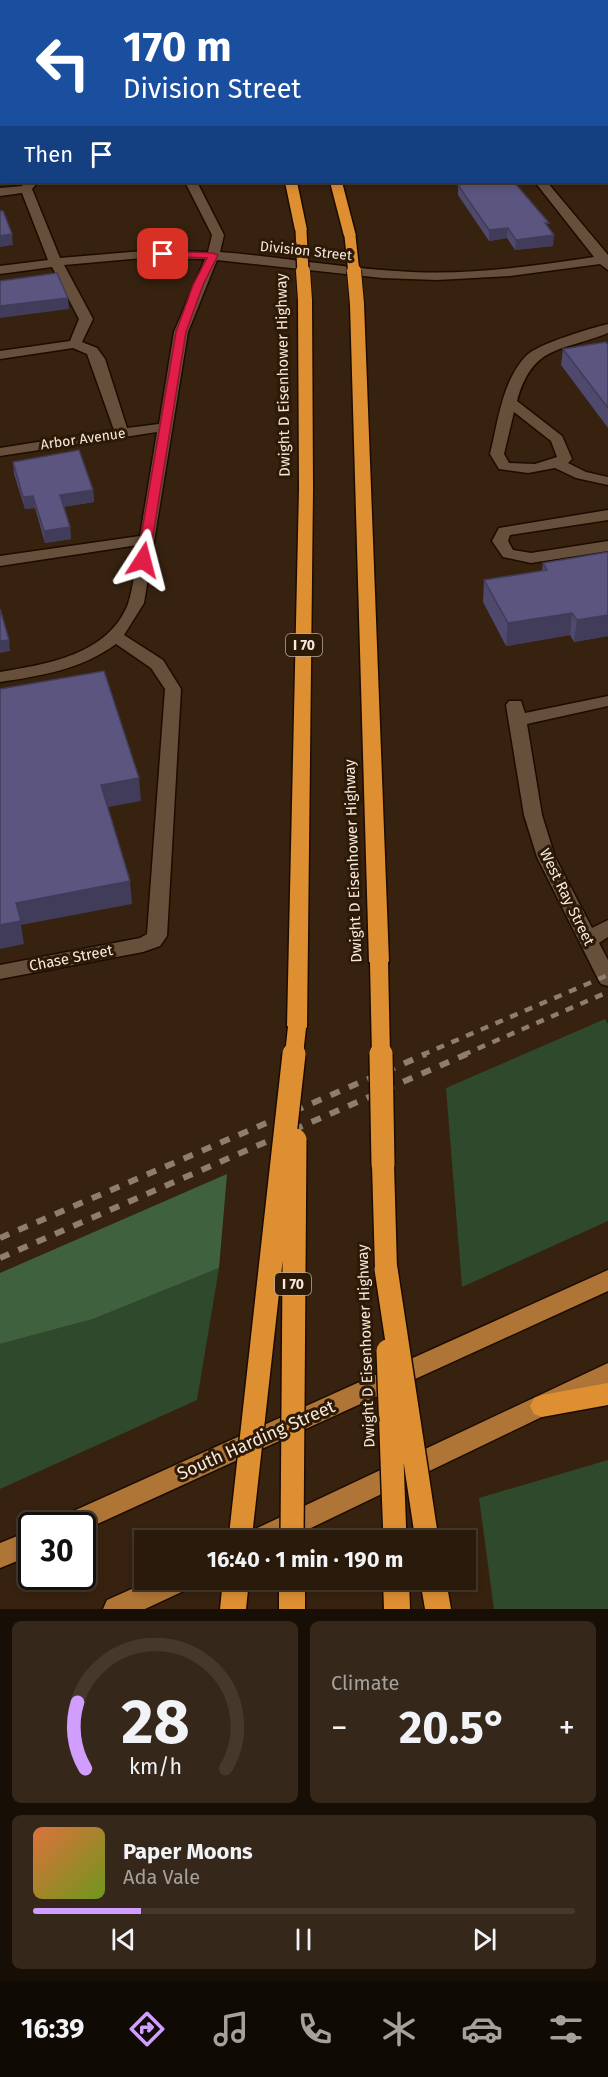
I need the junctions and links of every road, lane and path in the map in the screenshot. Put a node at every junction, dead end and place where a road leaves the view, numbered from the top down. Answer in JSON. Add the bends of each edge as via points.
{"nodes":[{"id":1,"x":192,"y":183,"type":"edge"},
{"id":2,"x":291,"y":183,"type":"edge"},
{"id":3,"x":336,"y":183,"type":"edge"},
{"id":4,"x":542,"y":183,"type":"edge"},
{"id":5,"x":29,"y":185,"type":"edge"},
{"id":6,"x":0,"y":192,"type":"edge"},
{"id":7,"x":213,"y":255,"type":"junction"},
{"id":8,"x":606,"y":262,"type":"edge"},
{"id":9,"x":56,"y":263,"type":"junction"},
{"id":10,"x":0,"y":270,"type":"edge"},
{"id":11,"x":608,"y":328,"type":"edge"},
{"id":12,"x":74,"y":344,"type":"junction"},
{"id":13,"x":0,"y":355,"type":"edge"},
{"id":14,"x":511,"y":403,"type":"junction"},
{"id":15,"x":165,"y":427,"type":"junction"},
{"id":16,"x":122,"y":434,"type":"junction"},
{"id":17,"x":0,"y":452,"type":"edge"},
{"id":18,"x":556,"y":463,"type":"junction"},
{"id":19,"x":608,"y":481,"type":"edge"},
{"id":20,"x":608,"y":515,"type":"edge"},
{"id":21,"x":147,"y":539,"type":"junction"},
{"id":22,"x":608,"y":546,"type":"edge"},
{"id":23,"x":0,"y":561,"type":"edge"},
{"id":24,"x":116,"y":637,"type":"junction"},
{"id":25,"x":0,"y":677,"type":"edge"},
{"id":26,"x":608,"y":701,"type":"edge"},
{"id":27,"x":608,"y":927,"type":"edge"},
{"id":28,"x":588,"y":941,"type":"junction"},
{"id":29,"x":0,"y":972,"type":"edge"},
{"id":30,"x":608,"y":979,"type":"edge"},
{"id":31,"x":297,"y":1027,"type":"junction"},
{"id":32,"x":386,"y":1269,"type":"junction"},
{"id":33,"x":608,"y":1280,"type":"edge"},
{"id":34,"x":608,"y":1374,"type":"edge"},
{"id":35,"x":608,"y":1394,"type":"edge"},
{"id":36,"x":542,"y":1406,"type":"junction"},
{"id":37,"x":96,"y":1513,"type":"edge"},
{"id":38,"x":241,"y":1530,"type":"edge"},
{"id":39,"x":281,"y":1530,"type":"edge"},
{"id":40,"x":292,"y":1530,"type":"edge"},
{"id":41,"x":395,"y":1530,"type":"edge"},
{"id":42,"x":425,"y":1530,"type":"edge"},
{"id":43,"x":18,"y":1548,"type":"edge"},
{"id":44,"x":0,"y":1556,"type":"edge"},
{"id":45,"x":157,"y":1590,"type":"edge"},
{"id":46,"x":235,"y":1590,"type":"edge"},
{"id":47,"x":292,"y":1590,"type":"edge"},
{"id":48,"x":396,"y":1590,"type":"edge"},
{"id":49,"x":435,"y":1590,"type":"edge"},
{"id":50,"x":116,"y":1609,"type":"edge"},
{"id":51,"x":233,"y":1609,"type":"edge"},
{"id":52,"x":292,"y":1609,"type":"edge"},
{"id":53,"x":397,"y":1609,"type":"edge"},
{"id":54,"x":438,"y":1609,"type":"edge"}],
"edges":[{"from":1,"to":7,"type":"street","via":[[218,235]]},
{"from":2,"to":31,"type":"highway","name":"Dwight D Eisenhower Highway","number":"I 70","bridge":true,"via":[[301,230],[305,300],[306,489]]},
{"from":3,"to":32,"type":"highway","name":"Dwight D Eisenhower Highway","bridge":true,"via":[[350,236],[357,304]]},
{"from":4,"to":8,"type":"street"},
{"from":5,"to":6,"type":"street"},
{"from":5,"to":9,"type":"street"},
{"from":7,"to":8,"type":"street","name":"Division Street","via":[[427,276]]},
{"from":7,"to":9,"type":"street","name":"Division Street","via":[[142,254]]},
{"from":7,"to":15,"type":"street","via":[[184,321]]},
{"from":9,"to":10,"type":"street","name":"Division Street"},
{"from":9,"to":12,"type":"street","via":[[86,319]]},
{"from":11,"to":14,"type":"street","via":[[540,351],[522,368]]},
{"from":12,"to":13,"type":"street"},
{"from":12,"to":16,"type":"street","via":[[92,351],[98,358]]},
{"from":14,"to":18,"type":"street","via":[[557,439],[565,459]]},
{"from":14,"to":18,"type":"street","via":[[497,454],[504,466],[543,469]]},
{"from":15,"to":16,"type":"street","name":"Arbor Avenue"},
{"from":15,"to":21,"type":"street"},
{"from":16,"to":17,"type":"street","name":"Arbor Avenue"},
{"from":18,"to":19,"type":"street","via":[[581,475]]},
{"from":20,"to":22,"type":"street","via":[[504,531],[500,541],[508,554],[531,558]]},
{"from":21,"to":23,"type":"street"},
{"from":21,"to":24,"type":"street","via":[[136,603]]},
{"from":24,"to":25,"type":"street","via":[[60,667]]},
{"from":24,"to":29,"type":"street","name":"Chase Street","via":[[146,654],[169,678],[173,689],[159,922],[153,942]]},
{"from":26,"to":28,"type":"street","name":"West Ray Street","via":[[516,712],[539,836],[558,884]]},
{"from":27,"to":28,"type":"street"},
{"from":28,"to":30,"type":"street","name":"West Ray Street"},
{"from":31,"to":38,"type":"highway","bridge":true},
{"from":31,"to":40,"type":"highway","name":"Dwight D Eisenhower Highway","number":"I 70","bridge":true},
{"from":32,"to":41,"type":"highway","name":"Dwight D Eisenhower Highway","bridge":true},
{"from":32,"to":42,"type":"highway","bridge":true},
{"from":33,"to":37,"type":"main road","name":"South Harding Street"},
{"from":34,"to":36,"type":"main road"},
{"from":35,"to":36,"type":"highway"},
{"from":36,"to":39,"type":"main road"},
{"from":43,"to":44,"type":"main road"},
{"from":45,"to":50,"type":"main road"},
{"from":46,"to":51,"type":"highway"},
{"from":47,"to":52,"type":"highway"},
{"from":48,"to":53,"type":"highway"},
{"from":49,"to":54,"type":"highway"}]}
